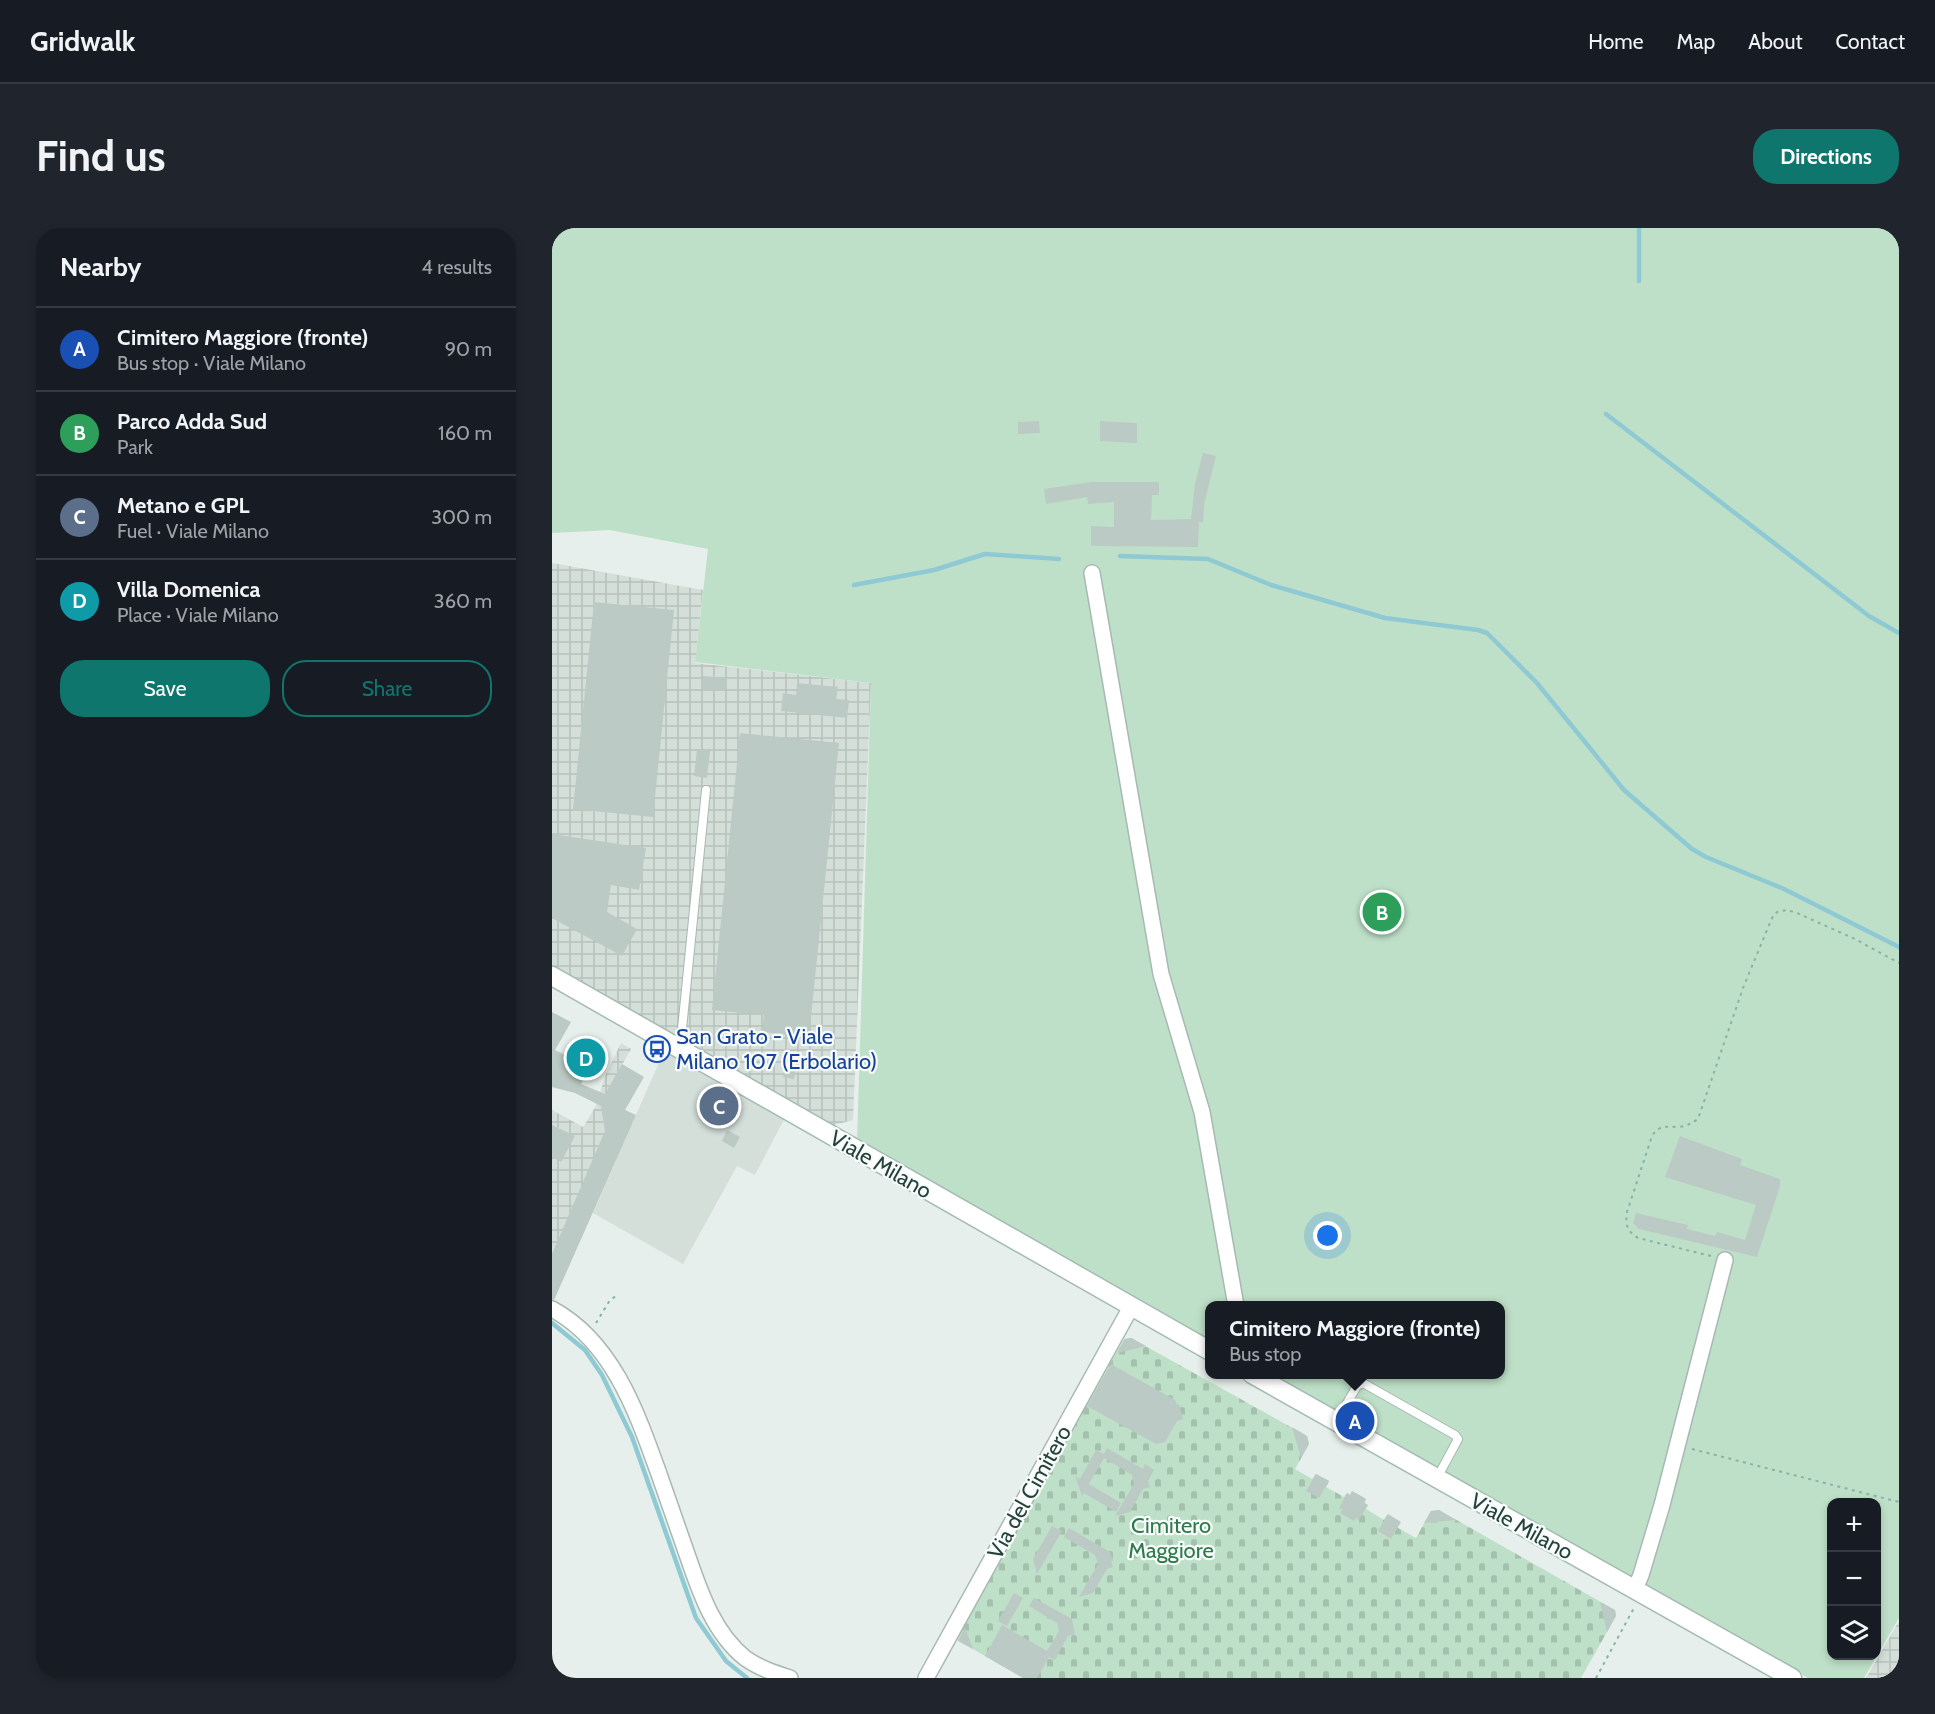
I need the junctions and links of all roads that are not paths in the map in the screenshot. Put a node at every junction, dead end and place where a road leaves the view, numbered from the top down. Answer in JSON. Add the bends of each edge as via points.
{"nodes":[{"id":1,"x":1092,"y":573,"type":"dead end"},
{"id":2,"x":706,"y":790,"type":"dead end"},
{"id":3,"x":552,"y":976,"type":"edge"},
{"id":4,"x":680,"y":1049,"type":"junction"},
{"id":5,"x":1725,"y":1260,"type":"road end"},
{"id":6,"x":1235,"y":1301,"type":"edge"},
{"id":7,"x":1131,"y":1307,"type":"junction"},
{"id":8,"x":552,"y":1309,"type":"edge"},
{"id":9,"x":1205,"y":1349,"type":"edge"},
{"id":10,"x":1261,"y":1379,"type":"edge"},
{"id":11,"x":1336,"y":1422,"type":"junction"},
{"id":12,"x":1437,"y":1478,"type":"junction"},
{"id":13,"x":1639,"y":1591,"type":"junction"},
{"id":14,"x":790,"y":1678,"type":"edge"},
{"id":15,"x":926,"y":1678,"type":"edge"},
{"id":16,"x":1792,"y":1678,"type":"edge"}],
"edges":[{"from":1,"to":6,"type":"street","via":[[1161,974],[1202,1112]]},
{"from":2,"to":4,"type":"lane"},
{"from":3,"to":4,"type":"street","name":"Viale Milano"},
{"from":4,"to":7,"type":"street","name":"Viale Milano"},
{"from":5,"to":13,"type":"street"},
{"from":7,"to":9,"type":"street","name":"Viale Milano"},
{"from":7,"to":15,"type":"street","name":"Via del Cimitero"},
{"from":8,"to":14,"type":"street","via":[[586,1334],[611,1366],[633,1407],[701,1595],[719,1628],[743,1656],[760,1668]]},
{"from":10,"to":11,"type":"street","name":"Viale Milano"},
{"from":11,"to":12,"type":"street","name":"Viale Milano"},
{"from":11,"to":12,"type":"lane","via":[[1357,1386],[1366,1384],[1457,1437]]},
{"from":12,"to":13,"type":"street","name":"Viale Milano"},
{"from":13,"to":16,"type":"street","name":"Viale Milano"}]}
